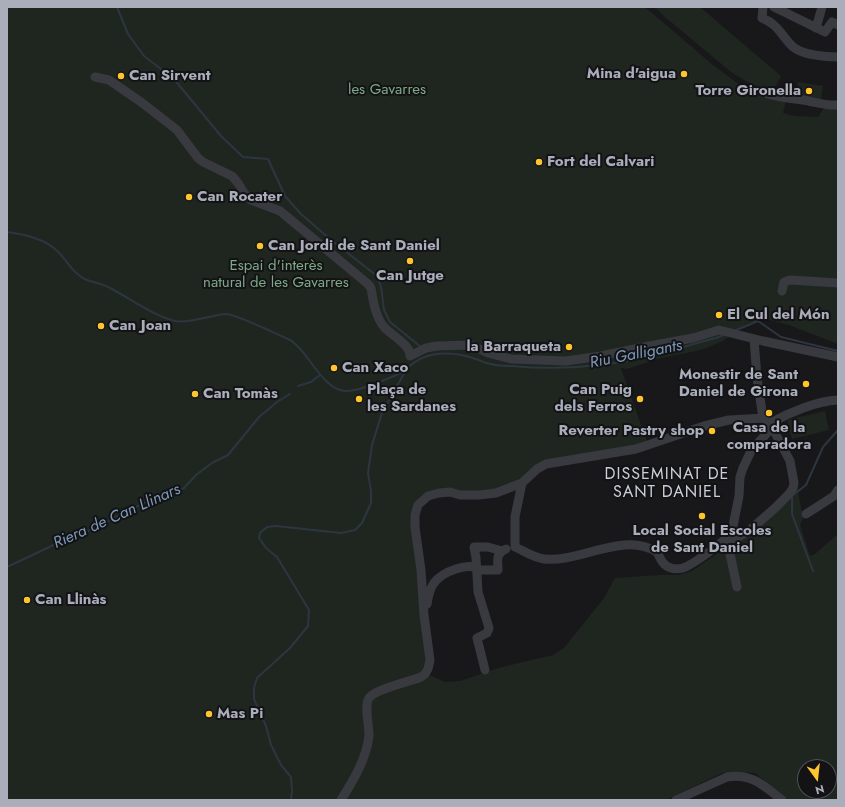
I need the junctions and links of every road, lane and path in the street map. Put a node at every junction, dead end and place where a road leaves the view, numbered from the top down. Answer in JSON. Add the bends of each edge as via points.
{"nodes":[{"id":1,"x":763,"y":7,"type":"edge"},
{"id":2,"x":775,"y":7,"type":"edge"},
{"id":3,"x":822,"y":7,"type":"edge"},
{"id":4,"x":835,"y":24,"type":"edge"},
{"id":5,"x":816,"y":28,"type":"junction"},
{"id":6,"x":838,"y":57,"type":"edge"},
{"id":7,"x":95,"y":77,"type":"dead end"},
{"id":8,"x":768,"y":94,"type":"dead end"},
{"id":9,"x":838,"y":105,"type":"edge"},
{"id":10,"x":838,"y":283,"type":"edge"},
{"id":11,"x":782,"y":291,"type":"dead end"},
{"id":12,"x":748,"y":337,"type":"junction"},
{"id":13,"x":838,"y":357,"type":"edge"},
{"id":14,"x":838,"y":400,"type":"edge"},
{"id":15,"x":767,"y":420,"type":"junction"},
{"id":16,"x":522,"y":483,"type":"junction"},
{"id":17,"x":838,"y":490,"type":"edge"},
{"id":18,"x":806,"y":514,"type":"dead end"},
{"id":19,"x":724,"y":540,"type":"junction"},
{"id":20,"x":516,"y":547,"type":"junction"},
{"id":21,"x":502,"y":551,"type":"junction"},
{"id":22,"x":477,"y":568,"type":"junction"},
{"id":23,"x":737,"y":587,"type":"dead end"},
{"id":24,"x":426,"y":628,"type":"junction"},
{"id":25,"x":485,"y":670,"type":"dead end"},
{"id":26,"x":341,"y":800,"type":"edge"},
{"id":27,"x":676,"y":800,"type":"edge"},
{"id":28,"x":782,"y":800,"type":"edge"}],
"edges":[{"from":1,"to":6,"type":"street","via":[[762,18],[773,23],[793,48],[807,53]]},
{"from":2,"to":5,"type":"street"},
{"from":3,"to":5,"type":"street"},
{"from":4,"to":5,"type":"street","via":[[825,32]]},
{"from":7,"to":12,"type":"street","via":[[109,80],[141,102],[177,130],[198,158],[232,176],[251,200],[280,212],[368,284],[377,314],[384,327],[409,349],[410,356],[437,346],[467,345],[488,354],[511,359],[566,361],[693,338],[719,330]]},
{"from":8,"to":9,"type":"street"},
{"from":10,"to":11,"type":"street","via":[[790,280],[784,282]]},
{"from":12,"to":13,"type":"street"},
{"from":12,"to":15,"type":"street"},
{"from":14,"to":15,"type":"street"},
{"from":15,"to":16,"type":"street","via":[[722,421],[636,449],[546,464]]},
{"from":15,"to":19,"type":"street","via":[[767,434],[751,451],[742,468],[732,531]]},
{"from":15,"to":19,"type":"street","via":[[790,461],[793,488],[750,530],[737,538]]},
{"from":16,"to":20,"type":"street","via":[[515,518]]},
{"from":16,"to":24,"type":"street","via":[[486,495],[439,493],[428,496],[416,510],[415,527]]},
{"from":17,"to":18,"type":"street","via":[[834,496]]},
{"from":19,"to":20,"type":"street","via":[[684,568],[668,566],[663,563],[657,552],[635,545],[544,559]]},
{"from":19,"to":23,"type":"street","via":[[729,548]]},
{"from":20,"to":21,"type":"street"},
{"from":21,"to":22,"type":"street","via":[[498,556],[498,570]]},
{"from":21,"to":22,"type":"street","via":[[474,547]]},
{"from":22,"to":24,"type":"street","via":[[454,569],[434,583],[427,604]]},
{"from":22,"to":25,"type":"street","via":[[480,598],[489,628],[487,633],[477,638]]},
{"from":24,"to":26,"type":"street","via":[[430,660],[425,674],[369,698],[365,752]]},
{"from":27,"to":28,"type":"street","via":[[727,777],[737,776],[754,779]]}]}
